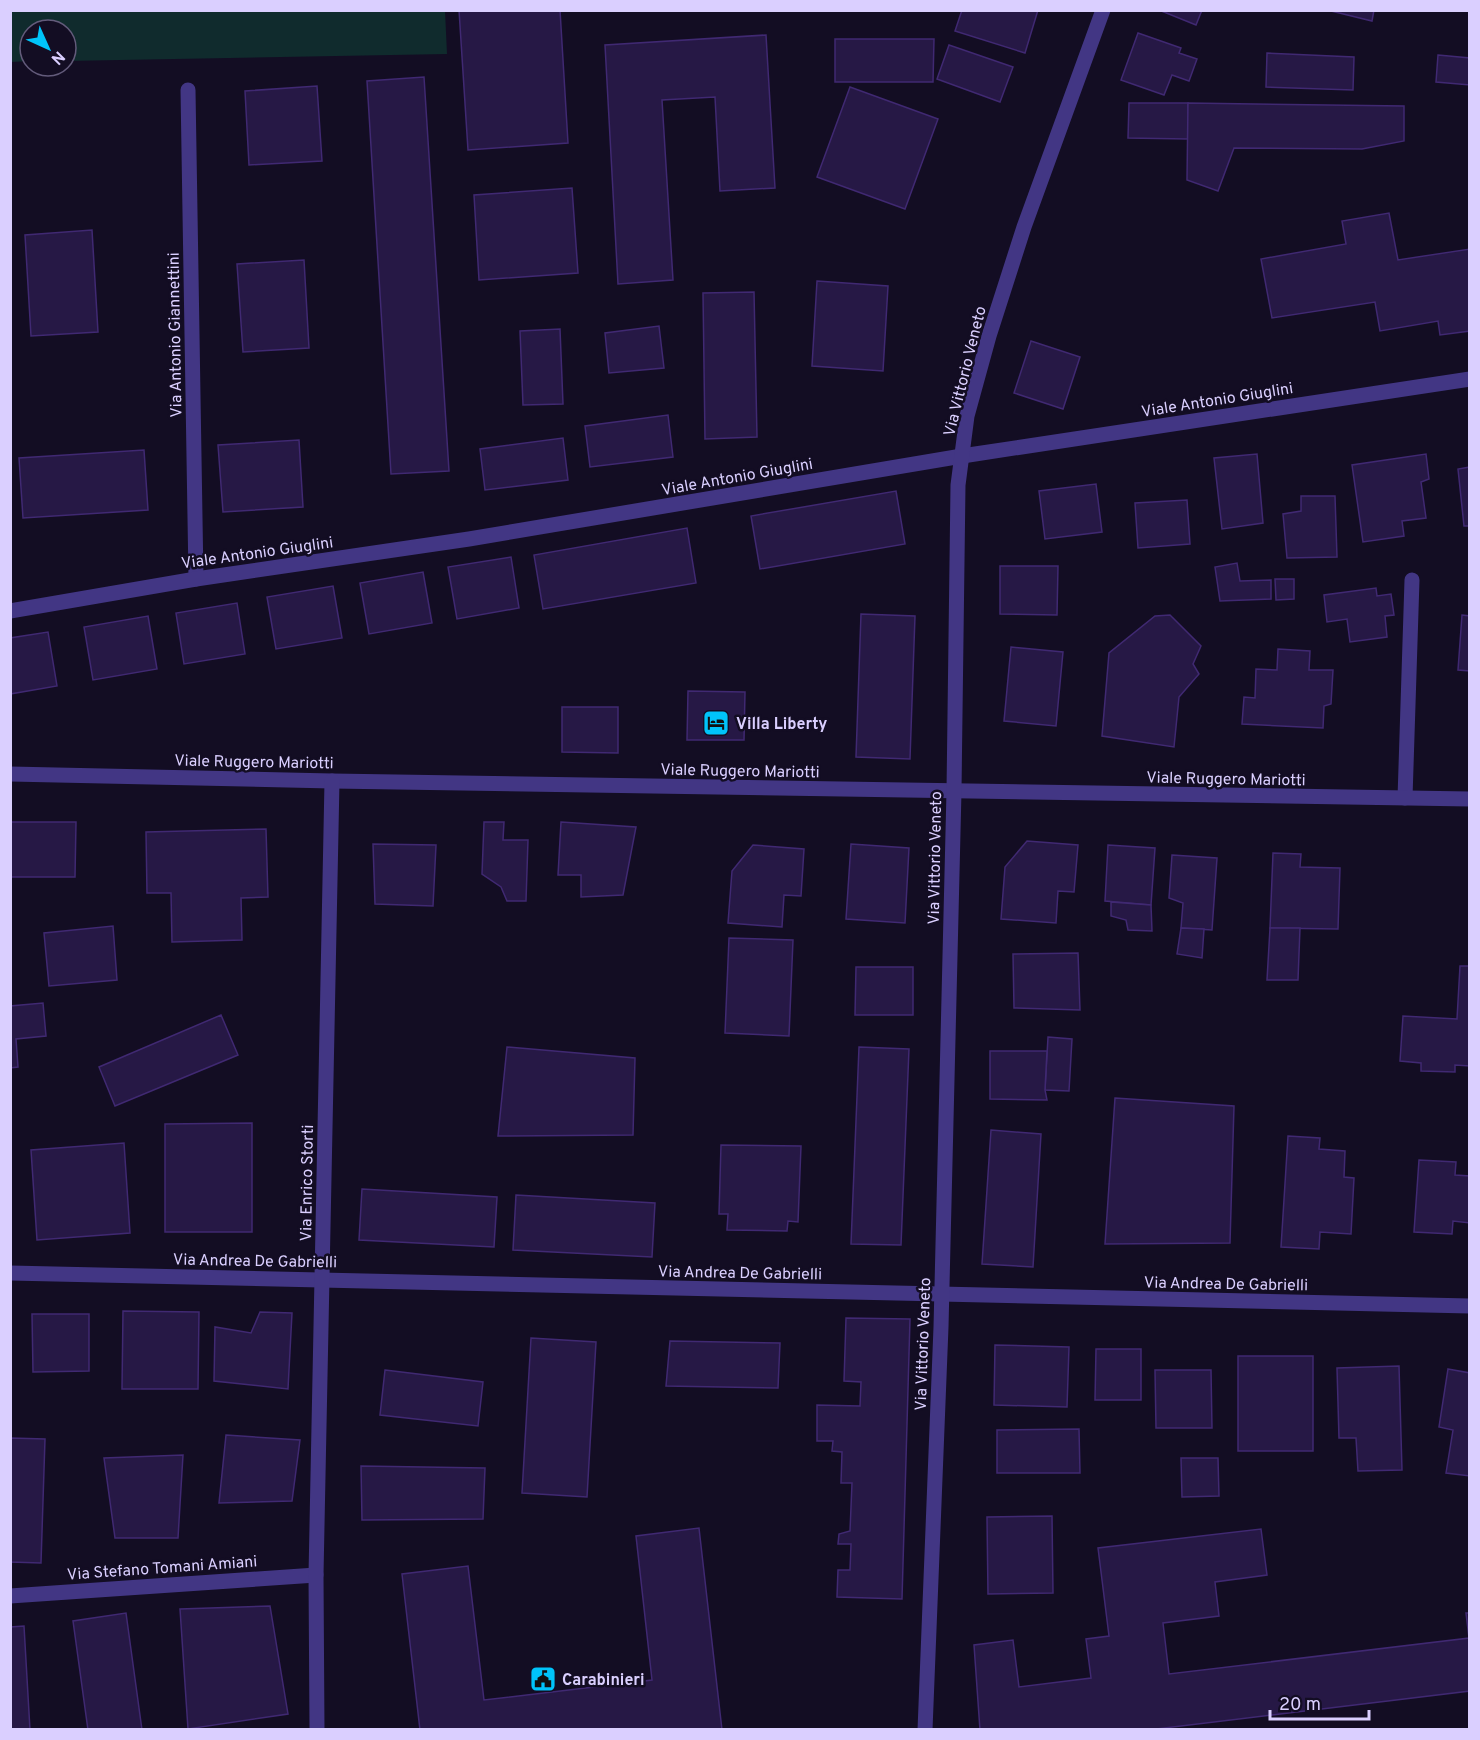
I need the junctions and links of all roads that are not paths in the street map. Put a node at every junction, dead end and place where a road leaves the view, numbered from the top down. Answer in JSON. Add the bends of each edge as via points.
{"nodes":[{"id":1,"x":1103,"y":10,"type":"edge"},
{"id":2,"x":188,"y":90,"type":"dead end"},
{"id":3,"x":1470,"y":379,"type":"edge"},
{"id":4,"x":962,"y":456,"type":"junction"},
{"id":5,"x":196,"y":579,"type":"junction"},
{"id":6,"x":1412,"y":580,"type":"dead end"},
{"id":7,"x":10,"y":611,"type":"edge"},
{"id":8,"x":10,"y":774,"type":"edge"},
{"id":9,"x":332,"y":781,"type":"junction"},
{"id":10,"x":954,"y":791,"type":"junction"},
{"id":11,"x":1405,"y":798,"type":"junction"},
{"id":12,"x":1470,"y":799,"type":"edge"},
{"id":13,"x":10,"y":1273,"type":"edge"},
{"id":14,"x":322,"y":1280,"type":"junction"},
{"id":15,"x":941,"y":1295,"type":"junction"},
{"id":16,"x":1470,"y":1305,"type":"edge"},
{"id":17,"x":315,"y":1575,"type":"junction"},
{"id":18,"x":10,"y":1596,"type":"edge"},
{"id":19,"x":317,"y":1730,"type":"edge"},
{"id":20,"x":925,"y":1730,"type":"edge"}],
"edges":[{"from":1,"to":4,"type":"street","name":"Via Vittorio Veneto","via":[[1024,227],[968,416]]},
{"from":2,"to":5,"type":"street","name":"Via Antonio Giannettini"},
{"from":3,"to":4,"type":"street","name":"Viale Antonio Giuglini"},
{"from":4,"to":5,"type":"street","name":"Viale Antonio Giuglini","via":[[469,539]]},
{"from":4,"to":10,"type":"street","name":"Via Vittorio Veneto","via":[[958,485]]},
{"from":5,"to":7,"type":"street","name":"Viale Antonio Giuglini"},
{"from":6,"to":11,"type":"street"},
{"from":8,"to":9,"type":"street","name":"Viale Ruggero Mariotti"},
{"from":9,"to":10,"type":"street","name":"Viale Ruggero Mariotti"},
{"from":9,"to":14,"type":"street","name":"Via Enrico Storti"},
{"from":10,"to":11,"type":"street","name":"Viale Ruggero Mariotti"},
{"from":10,"to":15,"type":"street","name":"Via Vittorio Veneto"},
{"from":11,"to":12,"type":"street","name":"Viale Ruggero Mariotti"},
{"from":13,"to":14,"type":"street","name":"Via Andrea De Gabrielli"},
{"from":14,"to":15,"type":"street","name":"Via Andrea De Gabrielli"},
{"from":14,"to":17,"type":"street","name":"Via Enrico Storti"},
{"from":15,"to":16,"type":"street","name":"Via Andrea De Gabrielli"},
{"from":15,"to":20,"type":"street","name":"Via Vittorio Veneto"},
{"from":17,"to":18,"type":"street","name":"Via Stefano Tomani Amiani"},
{"from":17,"to":19,"type":"street","name":"Via Enrico Storti"}]}
